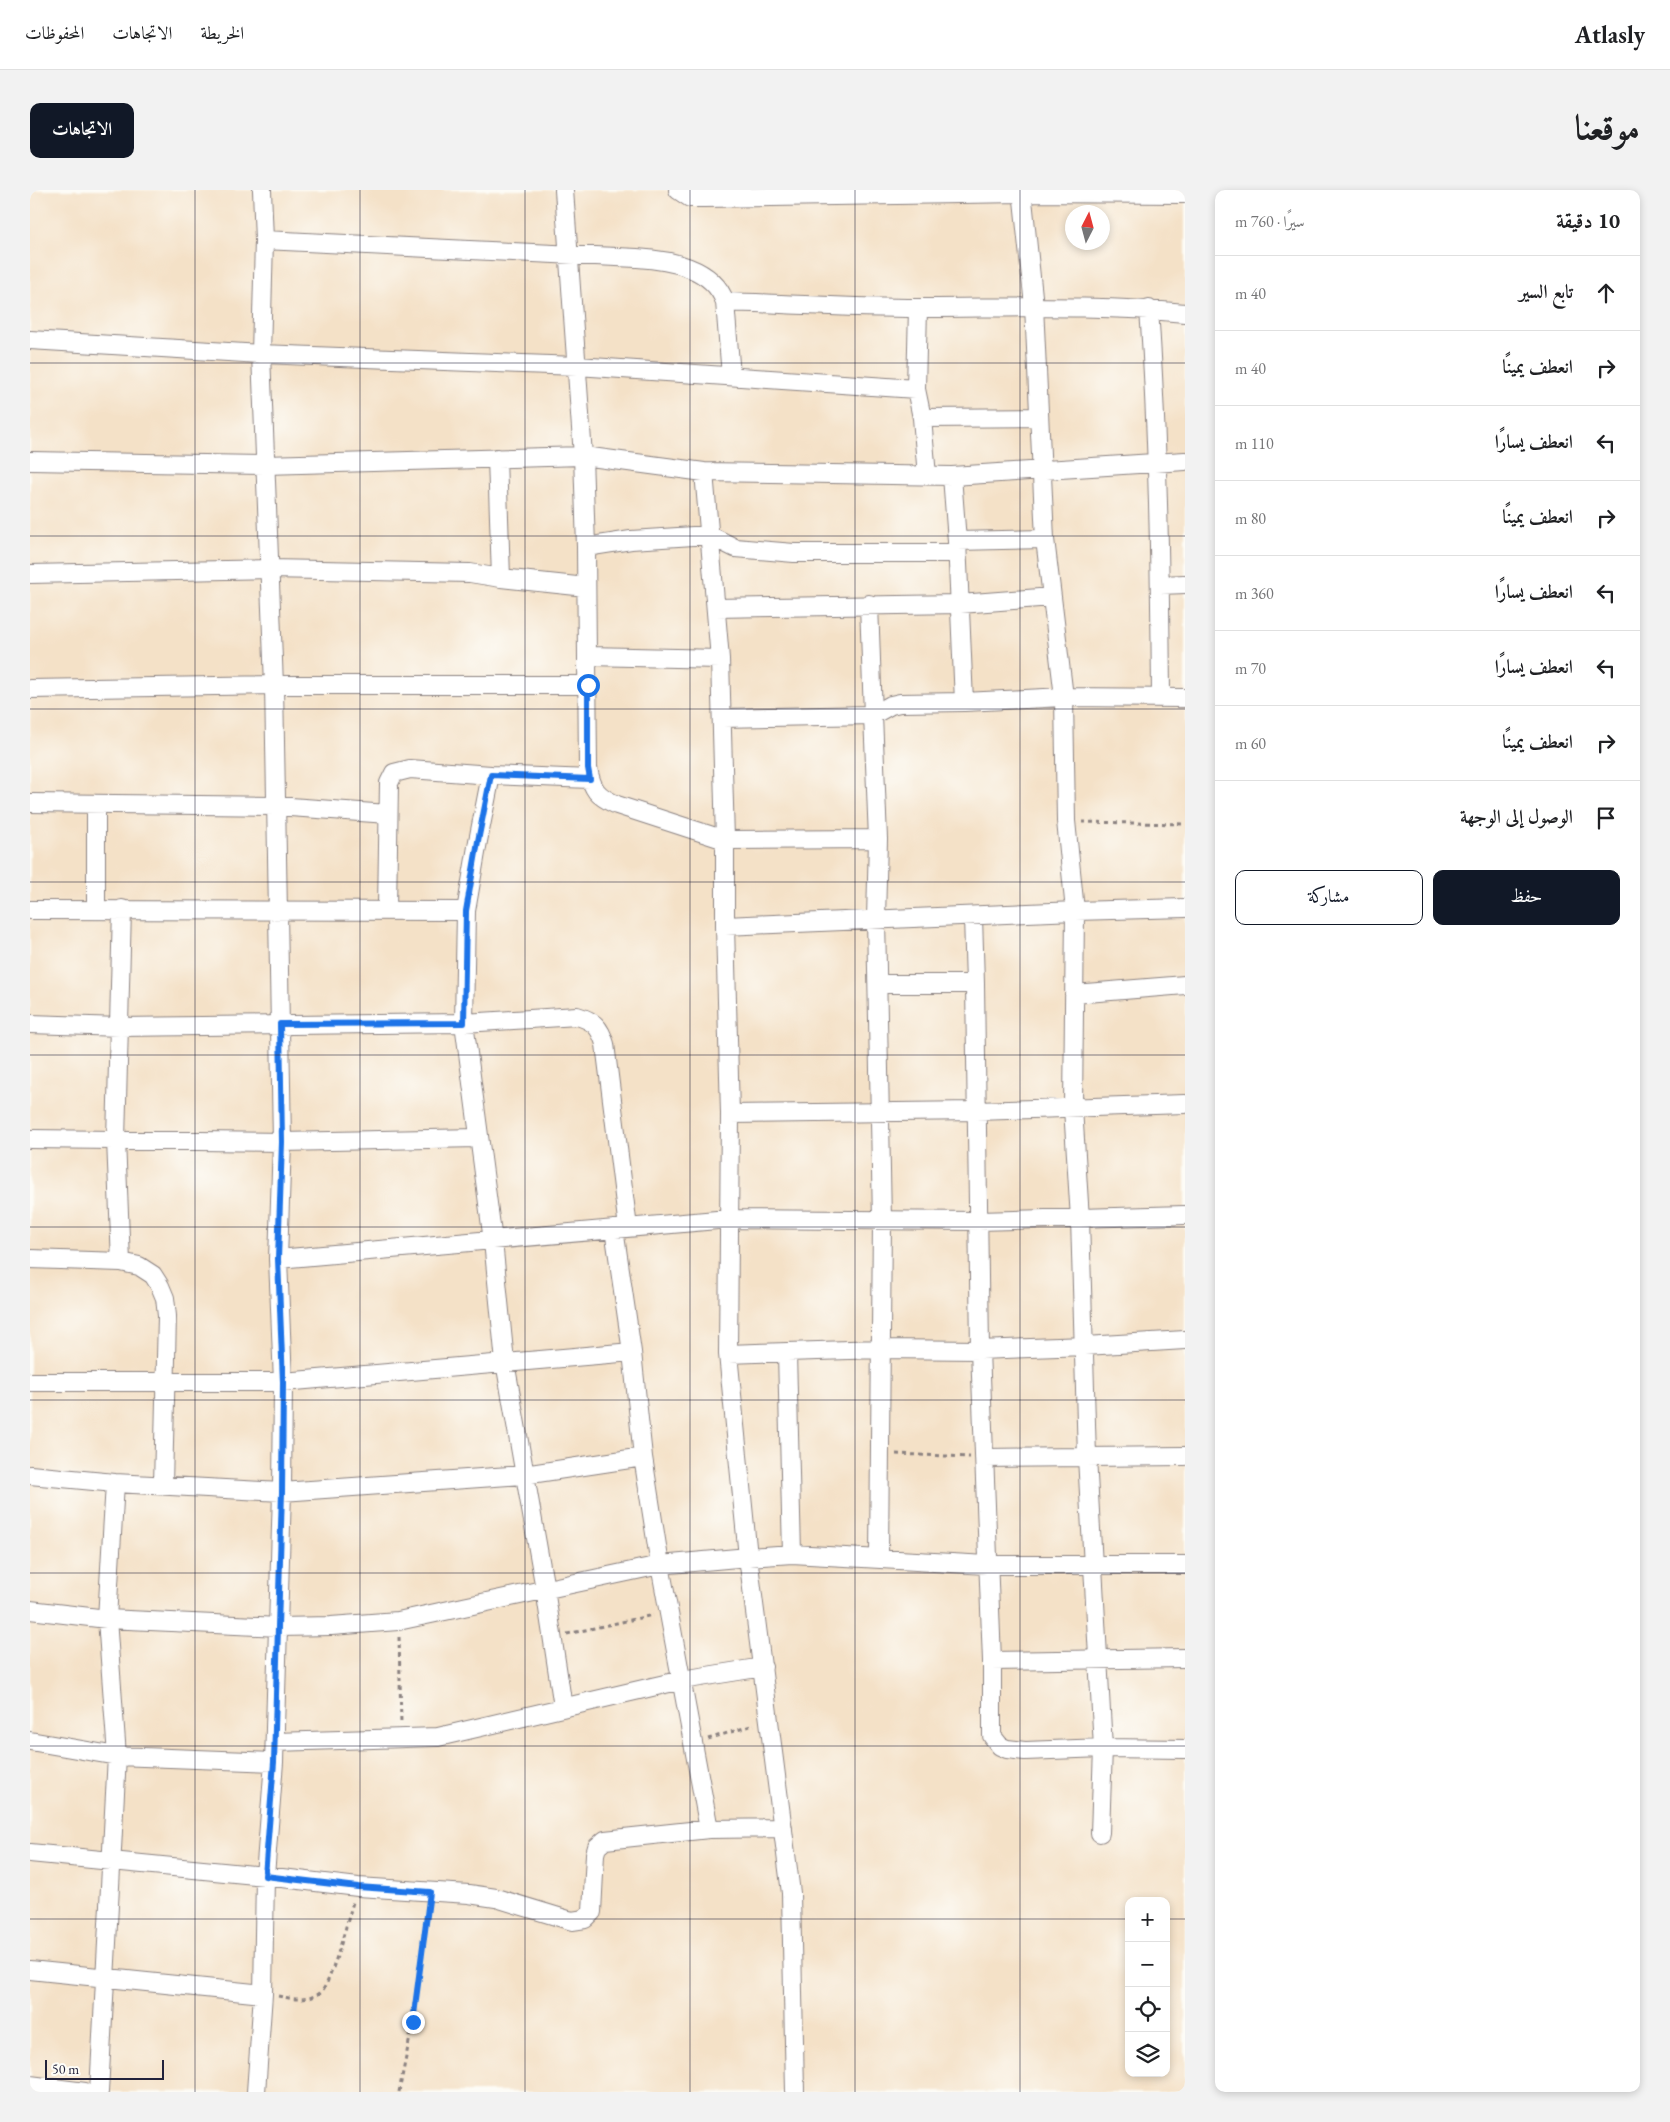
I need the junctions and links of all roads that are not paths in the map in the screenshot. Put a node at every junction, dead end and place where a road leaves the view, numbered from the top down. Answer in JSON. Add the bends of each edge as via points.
{"nodes":[{"id":1,"x":262,"y":190,"type":"edge"},
{"id":2,"x":564,"y":190,"type":"edge"},
{"id":3,"x":678,"y":190,"type":"edge"},
{"id":4,"x":1022,"y":191,"type":"edge"},
{"id":5,"x":1185,"y":194,"type":"edge"},
{"id":6,"x":264,"y":240,"type":"junction"},
{"id":7,"x":568,"y":255,"type":"junction"},
{"id":8,"x":726,"y":302,"type":"junction"},
{"id":9,"x":1034,"y":306,"type":"junction"},
{"id":10,"x":918,"y":308,"type":"junction"},
{"id":11,"x":1149,"y":309,"type":"junction"},
{"id":12,"x":1185,"y":313,"type":"edge"},
{"id":13,"x":30,"y":340,"type":"edge"},
{"id":14,"x":261,"y":354,"type":"junction"},
{"id":15,"x":576,"y":366,"type":"junction"},
{"id":16,"x":731,"y":376,"type":"junction"},
{"id":17,"x":916,"y":388,"type":"junction"},
{"id":18,"x":1039,"y":417,"type":"junction"},
{"id":19,"x":922,"y":418,"type":"junction"},
{"id":20,"x":583,"y":456,"type":"junction"},
{"id":21,"x":497,"y":458,"type":"junction"},
{"id":22,"x":30,"y":461,"type":"edge"},
{"id":23,"x":1185,"y":461,"type":"edge"},
{"id":24,"x":1157,"y":462,"type":"junction"},
{"id":25,"x":265,"y":465,"type":"junction"},
{"id":26,"x":1042,"y":470,"type":"junction"},
{"id":27,"x":704,"y":472,"type":"junction"},
{"id":28,"x":926,"y":476,"type":"junction"},
{"id":29,"x":952,"y":476,"type":"junction"},
{"id":30,"x":709,"y":535,"type":"junction"},
{"id":31,"x":1045,"y":538,"type":"junction"},
{"id":32,"x":586,"y":547,"type":"junction"},
{"id":33,"x":957,"y":547,"type":"junction"},
{"id":34,"x":270,"y":569,"type":"junction"},
{"id":35,"x":30,"y":574,"type":"edge"},
{"id":36,"x":501,"y":578,"type":"junction"},
{"id":37,"x":1185,"y":584,"type":"edge"},
{"id":38,"x":1160,"y":586,"type":"junction"},
{"id":39,"x":586,"y":587,"type":"junction"},
{"id":40,"x":1052,"y":596,"type":"junction"},
{"id":41,"x":869,"y":604,"type":"junction"},
{"id":42,"x":960,"y":604,"type":"junction"},
{"id":43,"x":716,"y":608,"type":"junction"},
{"id":44,"x":588,"y":656,"type":"junction"},
{"id":45,"x":720,"y":659,"type":"junction"},
{"id":46,"x":274,"y":685,"type":"junction"},
{"id":47,"x":588,"y":685,"type":"junction"},
{"id":48,"x":30,"y":689,"type":"edge"},
{"id":49,"x":1064,"y":697,"type":"junction"},
{"id":50,"x":1161,"y":698,"type":"junction"},
{"id":51,"x":1185,"y":698,"type":"edge"},
{"id":52,"x":964,"y":702,"type":"junction"},
{"id":53,"x":873,"y":716,"type":"junction"},
{"id":54,"x":722,"y":718,"type":"junction"},
{"id":55,"x":491,"y":775,"type":"junction"},
{"id":56,"x":590,"y":779,"type":"junction"},
{"id":57,"x":30,"y":803,"type":"edge"},
{"id":58,"x":96,"y":804,"type":"junction"},
{"id":59,"x":276,"y":806,"type":"junction"},
{"id":60,"x":388,"y":814,"type":"junction"},
{"id":61,"x":725,"y":840,"type":"junction"},
{"id":62,"x":878,"y":840,"type":"junction"},
{"id":63,"x":1185,"y":908,"type":"edge"},
{"id":64,"x":96,"y":909,"type":"junction"},
{"id":65,"x":122,"y":909,"type":"junction"},
{"id":66,"x":30,"y":910,"type":"edge"},
{"id":67,"x":388,"y":910,"type":"junction"},
{"id":68,"x":466,"y":911,"type":"junction"},
{"id":69,"x":1075,"y":911,"type":"junction"},
{"id":70,"x":277,"y":912,"type":"junction"},
{"id":71,"x":973,"y":916,"type":"junction"},
{"id":72,"x":876,"y":919,"type":"junction"},
{"id":73,"x":725,"y":926,"type":"junction"},
{"id":74,"x":878,"y":984,"type":"junction"},
{"id":75,"x":975,"y":984,"type":"junction"},
{"id":76,"x":1185,"y":985,"type":"edge"},
{"id":77,"x":1074,"y":994,"type":"junction"},
{"id":78,"x":464,"y":1023,"type":"junction"},
{"id":79,"x":30,"y":1024,"type":"edge"},
{"id":80,"x":280,"y":1024,"type":"junction"},
{"id":81,"x":120,"y":1027,"type":"junction"},
{"id":82,"x":1185,"y":1104,"type":"edge"},
{"id":83,"x":1073,"y":1108,"type":"junction"},
{"id":84,"x":976,"y":1111,"type":"junction"},
{"id":85,"x":880,"y":1112,"type":"junction"},
{"id":86,"x":730,"y":1114,"type":"junction"},
{"id":87,"x":478,"y":1138,"type":"junction"},
{"id":88,"x":30,"y":1139,"type":"edge"},
{"id":89,"x":116,"y":1140,"type":"junction"},
{"id":90,"x":282,"y":1142,"type":"junction"},
{"id":91,"x":1185,"y":1215,"type":"edge"},
{"id":92,"x":728,"y":1219,"type":"junction"},
{"id":93,"x":1080,"y":1219,"type":"junction"},
{"id":94,"x":882,"y":1220,"type":"junction"},
{"id":95,"x":979,"y":1221,"type":"junction"},
{"id":96,"x":621,"y":1228,"type":"junction"},
{"id":97,"x":493,"y":1241,"type":"junction"},
{"id":98,"x":30,"y":1259,"type":"edge"},
{"id":99,"x":278,"y":1259,"type":"junction"},
{"id":100,"x":121,"y":1262,"type":"junction"},
{"id":101,"x":1185,"y":1340,"type":"edge"},
{"id":102,"x":1085,"y":1346,"type":"junction"},
{"id":103,"x":880,"y":1349,"type":"junction"},
{"id":104,"x":980,"y":1350,"type":"junction"},
{"id":105,"x":632,"y":1352,"type":"junction"},
{"id":106,"x":787,"y":1352,"type":"junction"},
{"id":107,"x":728,"y":1354,"type":"junction"},
{"id":108,"x":505,"y":1362,"type":"junction"},
{"id":109,"x":30,"y":1382,"type":"edge"},
{"id":110,"x":166,"y":1382,"type":"junction"},
{"id":111,"x":283,"y":1382,"type":"junction"},
{"id":112,"x":1185,"y":1456,"type":"edge"},
{"id":113,"x":1088,"y":1457,"type":"junction"},
{"id":114,"x":643,"y":1458,"type":"junction"},
{"id":115,"x":984,"y":1458,"type":"junction"},
{"id":116,"x":30,"y":1474,"type":"edge"},
{"id":117,"x":524,"y":1475,"type":"junction"},
{"id":118,"x":115,"y":1483,"type":"junction"},
{"id":119,"x":163,"y":1485,"type":"junction"},
{"id":120,"x":282,"y":1492,"type":"junction"},
{"id":121,"x":792,"y":1554,"type":"junction"},
{"id":122,"x":748,"y":1558,"type":"junction"},
{"id":123,"x":879,"y":1558,"type":"junction"},
{"id":124,"x":1093,"y":1564,"type":"junction"},
{"id":125,"x":660,"y":1565,"type":"junction"},
{"id":126,"x":987,"y":1565,"type":"junction"},
{"id":127,"x":1185,"y":1565,"type":"edge"},
{"id":128,"x":545,"y":1589,"type":"junction"},
{"id":129,"x":30,"y":1610,"type":"edge"},
{"id":130,"x":106,"y":1619,"type":"junction"},
{"id":131,"x":279,"y":1627,"type":"junction"},
{"id":132,"x":1099,"y":1658,"type":"junction"},
{"id":133,"x":1185,"y":1658,"type":"edge"},
{"id":134,"x":992,"y":1661,"type":"junction"},
{"id":135,"x":763,"y":1667,"type":"junction"},
{"id":136,"x":682,"y":1680,"type":"junction"},
{"id":137,"x":563,"y":1707,"type":"junction"},
{"id":138,"x":30,"y":1741,"type":"edge"},
{"id":139,"x":275,"y":1742,"type":"junction"},
{"id":140,"x":1103,"y":1748,"type":"junction"},
{"id":141,"x":1185,"y":1749,"type":"edge"},
{"id":142,"x":117,"y":1756,"type":"junction"},
{"id":143,"x":274,"y":1762,"type":"junction"},
{"id":144,"x":783,"y":1828,"type":"junction"},
{"id":145,"x":709,"y":1829,"type":"junction"},
{"id":146,"x":1100,"y":1832,"type":"dead end"},
{"id":147,"x":30,"y":1853,"type":"edge"},
{"id":148,"x":112,"y":1862,"type":"junction"},
{"id":149,"x":265,"y":1876,"type":"junction"},
{"id":150,"x":30,"y":1970,"type":"edge"},
{"id":151,"x":104,"y":1978,"type":"junction"},
{"id":152,"x":263,"y":1994,"type":"junction"},
{"id":153,"x":30,"y":2085,"type":"edge"},
{"id":154,"x":85,"y":2092,"type":"edge"},
{"id":155,"x":99,"y":2092,"type":"edge"},
{"id":156,"x":256,"y":2092,"type":"edge"},
{"id":157,"x":795,"y":2092,"type":"edge"}],
"edges":[{"from":1,"to":6,"type":"street"},
{"from":2,"to":7,"type":"street"},
{"from":3,"to":4,"type":"street","via":[[690,198]]},
{"from":4,"to":5,"type":"street"},
{"from":4,"to":9,"type":"street"},
{"from":6,"to":7,"type":"street"},
{"from":6,"to":14,"type":"street"},
{"from":7,"to":8,"type":"street","via":[[675,263],[714,282]]},
{"from":7,"to":15,"type":"street"},
{"from":8,"to":10,"type":"street"},
{"from":8,"to":16,"type":"street"},
{"from":9,"to":10,"type":"street"},
{"from":9,"to":11,"type":"street"},
{"from":9,"to":18,"type":"street"},
{"from":10,"to":17,"type":"street"},
{"from":11,"to":12,"type":"street"},
{"from":11,"to":24,"type":"street"},
{"from":13,"to":14,"type":"street"},
{"from":14,"to":15,"type":"street"},
{"from":14,"to":25,"type":"street"},
{"from":15,"to":16,"type":"street"},
{"from":15,"to":20,"type":"street"},
{"from":16,"to":17,"type":"street"},
{"from":17,"to":19,"type":"street"},
{"from":18,"to":19,"type":"street"},
{"from":18,"to":26,"type":"street"},
{"from":19,"to":28,"type":"street"},
{"from":20,"to":21,"type":"street"},
{"from":20,"to":27,"type":"street"},
{"from":20,"to":32,"type":"street"},
{"from":21,"to":25,"type":"street"},
{"from":21,"to":36,"type":"street"},
{"from":22,"to":25,"type":"street"},
{"from":23,"to":24,"type":"street"},
{"from":24,"to":26,"type":"street"},
{"from":24,"to":38,"type":"street"},
{"from":25,"to":34,"type":"street"},
{"from":26,"to":29,"type":"street"},
{"from":26,"to":31,"type":"street"},
{"from":27,"to":28,"type":"street"},
{"from":27,"to":30,"type":"street"},
{"from":28,"to":29,"type":"street"},
{"from":29,"to":33,"type":"street"},
{"from":30,"to":32,"type":"street","via":[[631,540]]},
{"from":30,"to":33,"type":"street","via":[[735,548],[794,553]]},
{"from":30,"to":43,"type":"street"},
{"from":31,"to":33,"type":"street"},
{"from":31,"to":40,"type":"street"},
{"from":32,"to":39,"type":"street"},
{"from":33,"to":42,"type":"street"},
{"from":34,"to":35,"type":"street"},
{"from":34,"to":36,"type":"street","via":[[470,573]]},
{"from":34,"to":46,"type":"street"},
{"from":36,"to":39,"type":"street"},
{"from":37,"to":38,"type":"street"},
{"from":38,"to":50,"type":"street"},
{"from":39,"to":44,"type":"street"},
{"from":40,"to":42,"type":"street"},
{"from":40,"to":49,"type":"street"},
{"from":41,"to":42,"type":"street"},
{"from":41,"to":43,"type":"street"},
{"from":41,"to":53,"type":"street"},
{"from":42,"to":52,"type":"street"},
{"from":43,"to":45,"type":"street"},
{"from":44,"to":45,"type":"street"},
{"from":44,"to":47,"type":"street"},
{"from":45,"to":54,"type":"street"},
{"from":46,"to":47,"type":"street"},
{"from":46,"to":48,"type":"street"},
{"from":46,"to":59,"type":"street"},
{"from":47,"to":56,"type":"street"},
{"from":49,"to":50,"type":"street"},
{"from":49,"to":52,"type":"street"},
{"from":49,"to":69,"type":"street","via":[[1066,821]]},
{"from":50,"to":51,"type":"street"},
{"from":52,"to":53,"type":"street","via":[[900,703]]},
{"from":53,"to":54,"type":"street"},
{"from":53,"to":62,"type":"street"},
{"from":54,"to":61,"type":"street"},
{"from":55,"to":56,"type":"street"},
{"from":55,"to":60,"type":"street","via":[[410,769],[394,773],[389,783]]},
{"from":55,"to":68,"type":"street"},
{"from":56,"to":61,"type":"street","via":[[601,798]]},
{"from":57,"to":58,"type":"street"},
{"from":58,"to":59,"type":"street"},
{"from":58,"to":64,"type":"street"},
{"from":59,"to":60,"type":"street"},
{"from":59,"to":70,"type":"street"},
{"from":60,"to":67,"type":"street"},
{"from":61,"to":62,"type":"street"},
{"from":61,"to":73,"type":"street"},
{"from":62,"to":72,"type":"street"},
{"from":63,"to":69,"type":"street"},
{"from":64,"to":65,"type":"street"},
{"from":64,"to":66,"type":"street"},
{"from":65,"to":70,"type":"street"},
{"from":65,"to":81,"type":"street"},
{"from":67,"to":68,"type":"street"},
{"from":67,"to":70,"type":"street"},
{"from":68,"to":78,"type":"street"},
{"from":69,"to":71,"type":"street"},
{"from":69,"to":77,"type":"street"},
{"from":70,"to":80,"type":"street"},
{"from":71,"to":72,"type":"street"},
{"from":71,"to":75,"type":"street"},
{"from":72,"to":73,"type":"street"},
{"from":72,"to":74,"type":"street"},
{"from":73,"to":86,"type":"street"},
{"from":74,"to":75,"type":"street"},
{"from":74,"to":85,"type":"street"},
{"from":75,"to":84,"type":"street"},
{"from":76,"to":77,"type":"street"},
{"from":77,"to":83,"type":"street"},
{"from":78,"to":80,"type":"street"},
{"from":78,"to":87,"type":"street"},
{"from":78,"to":96,"type":"street","via":[[577,1016],[597,1024],[605,1044]]},
{"from":79,"to":81,"type":"street"},
{"from":80,"to":81,"type":"street"},
{"from":80,"to":90,"type":"street"},
{"from":81,"to":89,"type":"street"},
{"from":82,"to":83,"type":"street"},
{"from":83,"to":84,"type":"street"},
{"from":83,"to":93,"type":"street"},
{"from":84,"to":85,"type":"street"},
{"from":84,"to":95,"type":"street"},
{"from":85,"to":86,"type":"street"},
{"from":85,"to":94,"type":"street"},
{"from":86,"to":92,"type":"street"},
{"from":87,"to":90,"type":"street"},
{"from":87,"to":97,"type":"street"},
{"from":88,"to":89,"type":"street"},
{"from":89,"to":90,"type":"street"},
{"from":89,"to":100,"type":"street"},
{"from":90,"to":99,"type":"street"},
{"from":91,"to":93,"type":"street"},
{"from":92,"to":94,"type":"street"},
{"from":92,"to":96,"type":"street"},
{"from":92,"to":107,"type":"street"},
{"from":93,"to":95,"type":"street"},
{"from":93,"to":102,"type":"street"},
{"from":94,"to":95,"type":"street"},
{"from":94,"to":103,"type":"street"},
{"from":95,"to":104,"type":"street"},
{"from":96,"to":97,"type":"street"},
{"from":96,"to":105,"type":"street"},
{"from":97,"to":99,"type":"street"},
{"from":97,"to":108,"type":"street"},
{"from":98,"to":100,"type":"street"},
{"from":99,"to":111,"type":"street"},
{"from":100,"to":110,"type":"street","via":[[139,1266],[153,1275],[165,1298]]},
{"from":101,"to":102,"type":"street"},
{"from":102,"to":104,"type":"street"},
{"from":102,"to":113,"type":"street"},
{"from":103,"to":104,"type":"street"},
{"from":103,"to":106,"type":"street"},
{"from":103,"to":123,"type":"street"},
{"from":104,"to":115,"type":"street"},
{"from":105,"to":108,"type":"street"},
{"from":105,"to":114,"type":"street"},
{"from":106,"to":107,"type":"street"},
{"from":106,"to":121,"type":"street"},
{"from":107,"to":122,"type":"street"},
{"from":108,"to":111,"type":"street"},
{"from":108,"to":117,"type":"street"},
{"from":109,"to":110,"type":"street"},
{"from":110,"to":111,"type":"street"},
{"from":110,"to":119,"type":"street"},
{"from":111,"to":120,"type":"street"},
{"from":112,"to":113,"type":"street"},
{"from":113,"to":115,"type":"street"},
{"from":113,"to":124,"type":"street"},
{"from":114,"to":117,"type":"street"},
{"from":114,"to":125,"type":"street"},
{"from":115,"to":126,"type":"street"},
{"from":116,"to":118,"type":"street"},
{"from":117,"to":120,"type":"street"},
{"from":117,"to":128,"type":"street"},
{"from":118,"to":119,"type":"street"},
{"from":118,"to":130,"type":"street"},
{"from":119,"to":120,"type":"street"},
{"from":120,"to":131,"type":"street"},
{"from":121,"to":122,"type":"street"},
{"from":121,"to":123,"type":"street"},
{"from":122,"to":125,"type":"street"},
{"from":122,"to":135,"type":"street"},
{"from":123,"to":126,"type":"street"},
{"from":124,"to":126,"type":"street"},
{"from":124,"to":127,"type":"street"},
{"from":124,"to":132,"type":"street"},
{"from":125,"to":128,"type":"street"},
{"from":125,"to":136,"type":"street"},
{"from":126,"to":134,"type":"street"},
{"from":128,"to":131,"type":"street","via":[[398,1621]]},
{"from":128,"to":137,"type":"street"},
{"from":129,"to":130,"type":"street"},
{"from":130,"to":131,"type":"street"},
{"from":130,"to":142,"type":"street"},
{"from":131,"to":139,"type":"street"},
{"from":132,"to":133,"type":"street"},
{"from":132,"to":134,"type":"street"},
{"from":132,"to":140,"type":"street"},
{"from":134,"to":140,"type":"street","via":[[992,1736],[1000,1746],[1025,1751]]},
{"from":135,"to":136,"type":"street"},
{"from":135,"to":144,"type":"street"},
{"from":136,"to":137,"type":"street"},
{"from":136,"to":145,"type":"street"},
{"from":137,"to":139,"type":"street","via":[[438,1737]]},
{"from":138,"to":142,"type":"street"},
{"from":139,"to":143,"type":"street"},
{"from":140,"to":141,"type":"street"},
{"from":140,"to":146,"type":"street"},
{"from":142,"to":143,"type":"street"},
{"from":142,"to":148,"type":"street"},
{"from":143,"to":149,"type":"street"},
{"from":144,"to":145,"type":"street"},
{"from":144,"to":157,"type":"street","via":[[790,1893]]},
{"from":145,"to":149,"type":"street","via":[[605,1840],[595,1854],[592,1912],[580,1921],[469,1894],[358,1887]]},
{"from":147,"to":148,"type":"street"},
{"from":148,"to":149,"type":"street"},
{"from":148,"to":151,"type":"street"},
{"from":149,"to":152,"type":"street"},
{"from":150,"to":151,"type":"street"},
{"from":151,"to":152,"type":"street"},
{"from":151,"to":155,"type":"street"},
{"from":152,"to":156,"type":"street"},
{"from":153,"to":154,"type":"street"}]}
